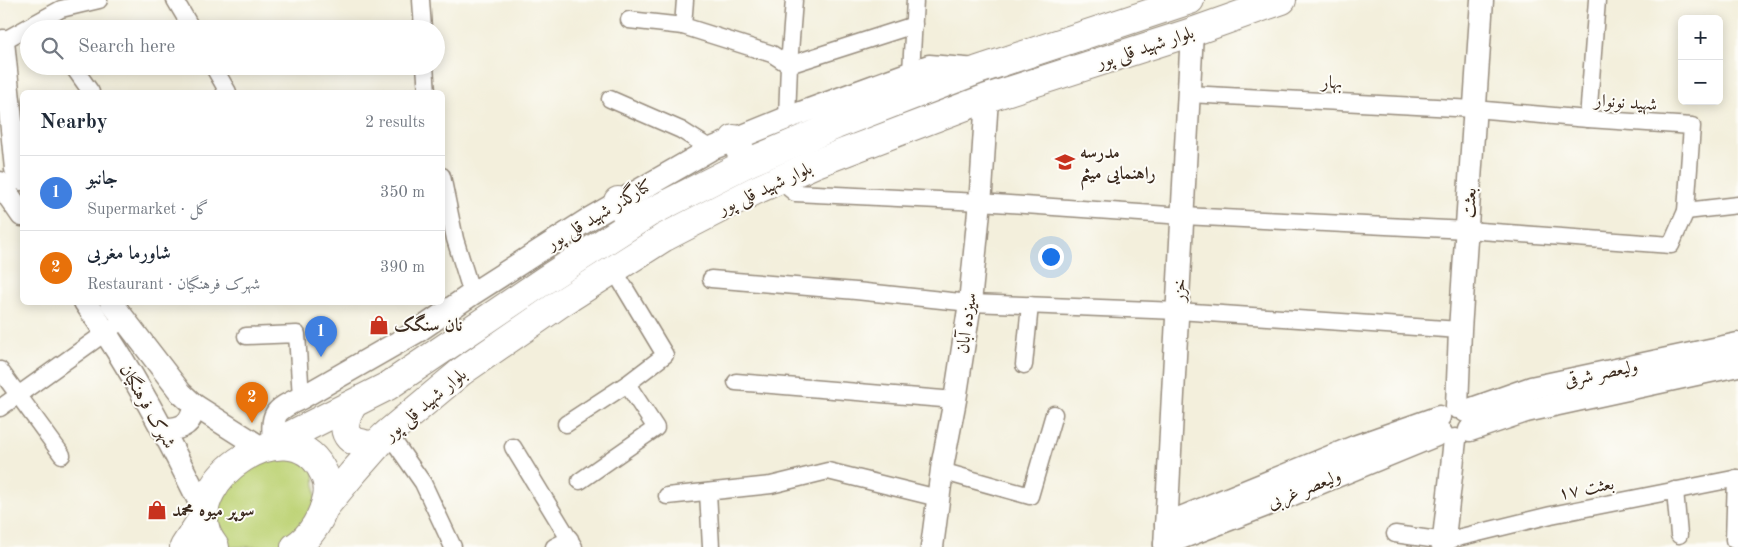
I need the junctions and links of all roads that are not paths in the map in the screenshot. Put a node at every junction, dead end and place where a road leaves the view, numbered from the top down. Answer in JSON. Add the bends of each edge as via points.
{"nodes":[{"id":1,"x":100,"y":0,"type":"edge"},
{"id":2,"x":175,"y":0,"type":"edge"},
{"id":3,"x":421,"y":0,"type":"edge"},
{"id":4,"x":685,"y":0,"type":"edge"},
{"id":5,"x":794,"y":0,"type":"edge"},
{"id":6,"x":915,"y":0,"type":"edge"},
{"id":7,"x":1190,"y":0,"type":"edge"},
{"id":8,"x":1282,"y":0,"type":"edge"},
{"id":9,"x":1482,"y":0,"type":"edge"},
{"id":10,"x":1598,"y":0,"type":"edge"},
{"id":11,"x":57,"y":5,"type":"edge"},
{"id":12,"x":34,"y":20,"type":"edge"},
{"id":13,"x":187,"y":20,"type":"edge"},
{"id":14,"x":422,"y":20,"type":"edge"},
{"id":15,"x":629,"y":20,"type":"dead end"},
{"id":16,"x":914,"y":25,"type":"junction"},
{"id":17,"x":683,"y":26,"type":"junction"},
{"id":18,"x":20,"y":29,"type":"edge"},
{"id":19,"x":1192,"y":32,"type":"junction"},
{"id":20,"x":1,"y":42,"type":"edge"},
{"id":21,"x":789,"y":65,"type":"junction"},
{"id":22,"x":978,"y":70,"type":"junction"},
{"id":23,"x":911,"y":72,"type":"junction"},
{"id":24,"x":79,"y":75,"type":"edge"},
{"id":25,"x":218,"y":75,"type":"edge"},
{"id":26,"x":426,"y":75,"type":"edge"},
{"id":27,"x":90,"y":90,"type":"edge"},
{"id":28,"x":227,"y":90,"type":"edge"},
{"id":29,"x":427,"y":90,"type":"edge"},
{"id":30,"x":1189,"y":94,"type":"junction"},
{"id":31,"x":987,"y":98,"type":"junction"},
{"id":32,"x":610,"y":100,"type":"dead end"},
{"id":33,"x":1474,"y":109,"type":"junction"},
{"id":34,"x":786,"y":118,"type":"junction"},
{"id":35,"x":1588,"y":120,"type":"junction"},
{"id":36,"x":722,"y":144,"type":"junction"},
{"id":37,"x":747,"y":163,"type":"junction"},
{"id":38,"x":10,"y":178,"type":"edge"},
{"id":39,"x":779,"y":180,"type":"junction"},
{"id":40,"x":980,"y":202,"type":"junction"},
{"id":41,"x":445,"y":205,"type":"edge"},
{"id":42,"x":1738,"y":205,"type":"edge"},
{"id":43,"x":20,"y":209,"type":"edge"},
{"id":44,"x":1686,"y":211,"type":"junction"},
{"id":45,"x":625,"y":212,"type":"junction"},
{"id":46,"x":1183,"y":216,"type":"junction"},
{"id":47,"x":447,"y":224,"type":"edge"},
{"id":48,"x":1468,"y":230,"type":"junction"},
{"id":49,"x":614,"y":270,"type":"junction"},
{"id":50,"x":711,"y":279,"type":"dead end"},
{"id":51,"x":472,"y":294,"type":"junction"},
{"id":52,"x":970,"y":303,"type":"junction"},
{"id":53,"x":90,"y":305,"type":"edge"},
{"id":54,"x":1030,"y":305,"type":"junction"},
{"id":55,"x":1178,"y":311,"type":"junction"},
{"id":56,"x":114,"y":318,"type":"edge"},
{"id":57,"x":1460,"y":330,"type":"junction"},
{"id":58,"x":246,"y":336,"type":"dead end"},
{"id":59,"x":1738,"y":344,"type":"edge"},
{"id":60,"x":1024,"y":365,"type":"dead end"},
{"id":61,"x":1738,"y":365,"type":"edge"},
{"id":62,"x":1681,"y":366,"type":"junction"},
{"id":63,"x":0,"y":370,"type":"edge"},
{"id":64,"x":736,"y":382,"type":"dead end"},
{"id":65,"x":627,"y":384,"type":"junction"},
{"id":66,"x":18,"y":395,"type":"junction"},
{"id":67,"x":302,"y":398,"type":"junction"},
{"id":68,"x":956,"y":400,"type":"junction"},
{"id":69,"x":194,"y":405,"type":"junction"},
{"id":70,"x":352,"y":406,"type":"junction"},
{"id":71,"x":0,"y":408,"type":"edge"},
{"id":72,"x":1054,"y":414,"type":"dead end"},
{"id":73,"x":1455,"y":423,"type":"junction"},
{"id":74,"x":566,"y":424,"type":"dead end"},
{"id":75,"x":164,"y":429,"type":"junction"},
{"id":76,"x":387,"y":434,"type":"junction"},
{"id":77,"x":269,"y":447,"type":"junction"},
{"id":78,"x":513,"y":447,"type":"dead end"},
{"id":79,"x":62,"y":455,"type":"dead end"},
{"id":80,"x":941,"y":471,"type":"junction"},
{"id":81,"x":1737,"y":478,"type":"edge"},
{"id":82,"x":580,"y":481,"type":"dead end"},
{"id":83,"x":1675,"y":490,"type":"junction"},
{"id":84,"x":708,"y":492,"type":"junction"},
{"id":85,"x":667,"y":496,"type":"dead end"},
{"id":86,"x":938,"y":498,"type":"junction"},
{"id":87,"x":324,"y":508,"type":"junction"},
{"id":88,"x":204,"y":515,"type":"junction"},
{"id":89,"x":1395,"y":534,"type":"dead end"},
{"id":90,"x":1679,"y":535,"type":"dead end"},
{"id":91,"x":1165,"y":538,"type":"edge"},
{"id":92,"x":1734,"y":540,"type":"dead end"},
{"id":93,"x":572,"y":543,"type":"edge"},
{"id":94,"x":1444,"y":544,"type":"edge"},
{"id":95,"x":184,"y":547,"type":"edge"},
{"id":96,"x":214,"y":547,"type":"edge"},
{"id":97,"x":295,"y":547,"type":"edge"},
{"id":98,"x":453,"y":547,"type":"edge"},
{"id":99,"x":554,"y":547,"type":"edge"},
{"id":100,"x":711,"y":547,"type":"edge"},
{"id":101,"x":932,"y":547,"type":"edge"}],
"edges":[{"from":1,"to":11,"type":"street"},
{"from":2,"to":13,"type":"street"},
{"from":3,"to":14,"type":"street"},
{"from":4,"to":17,"type":"street"},
{"from":5,"to":21,"type":"street"},
{"from":6,"to":16,"type":"street"},
{"from":7,"to":22,"type":"highway","name":"بلوار شهید قلی پور"},
{"from":8,"to":19,"type":"highway","name":"بلوار شهید قلی پور"},
{"from":9,"to":33,"type":"street","name":"بعثت"},
{"from":10,"to":35,"type":"street"},
{"from":11,"to":12,"type":"street"},
{"from":15,"to":17,"type":"street"},
{"from":16,"to":21,"type":"street"},
{"from":16,"to":23,"type":"street"},
{"from":17,"to":21,"type":"street","via":[[772,54]]},
{"from":18,"to":20,"type":"street"},
{"from":19,"to":30,"type":"street","name":"خزر"},
{"from":19,"to":31,"type":"highway","name":"بلوار شهید قلی پور"},
{"from":20,"to":38,"type":"street"},
{"from":21,"to":34,"type":"street"},
{"from":22,"to":23,"type":"street","name":"کنارگذر شهید قلی پور","via":[[929,66]]},
{"from":22,"to":37,"type":"highway","name":"بلوار شهید قلی پور"},
{"from":23,"to":34,"type":"street","name":"کنارگذر شهید قلی پور"},
{"from":24,"to":27,"type":"street"},
{"from":25,"to":28,"type":"street"},
{"from":26,"to":29,"type":"street"},
{"from":30,"to":33,"type":"street","name":"بهار"},
{"from":30,"to":46,"type":"street","name":"خزر"},
{"from":31,"to":39,"type":"highway","name":"بلوار شهید قلی پور"},
{"from":31,"to":40,"type":"street","name":"سیزده آبان"},
{"from":32,"to":36,"type":"street"},
{"from":33,"to":35,"type":"street","name":"شهید نونوار"},
{"from":33,"to":48,"type":"street","name":"بعثت"},
{"from":34,"to":36,"type":"street","name":"کنارگذر شهید قلی پور"},
{"from":35,"to":44,"type":"street","name":"شهید نونوار","via":[[1692,126]]},
{"from":36,"to":37,"type":"highway"},
{"from":36,"to":45,"type":"street","name":"کنارگذر شهید قلی پور"},
{"from":37,"to":45,"type":"highway","name":"بلوار شهید قلی پور","via":[[649,213]]},
{"from":38,"to":43,"type":"street"},
{"from":39,"to":40,"type":"street","via":[[795,193]]},
{"from":39,"to":49,"type":"highway","name":"بلوار شهید قلی پور","via":[[663,238]]},
{"from":40,"to":46,"type":"street"},
{"from":40,"to":52,"type":"street","name":"سیزده آبان"},
{"from":41,"to":47,"type":"street"},
{"from":42,"to":44,"type":"street"},
{"from":44,"to":48,"type":"street","via":[[1671,245]]},
{"from":45,"to":51,"type":"street","name":"کنارگذر شهید قلی پور"},
{"from":45,"to":70,"type":"highway","name":"بلوار شهید قلی پور","via":[[396,380]]},
{"from":46,"to":48,"type":"street"},
{"from":46,"to":55,"type":"street","name":"خزر"},
{"from":47,"to":51,"type":"street"},
{"from":48,"to":57,"type":"street","name":"بعثت"},
{"from":49,"to":65,"type":"street","via":[[666,355]]},
{"from":49,"to":76,"type":"highway","name":"بلوار شهید قلی پور","via":[[460,372]]},
{"from":50,"to":52,"type":"street"},
{"from":51,"to":67,"type":"street","name":"کنارگذر شهید قلی پور","via":[[418,331]]},
{"from":52,"to":54,"type":"street"},
{"from":52,"to":68,"type":"street","name":"سیزده آبان"},
{"from":53,"to":56,"type":"street","name":"شهرک فرهنگیان"},
{"from":54,"to":55,"type":"street"},
{"from":54,"to":60,"type":"street"},
{"from":55,"to":57,"type":"street"},
{"from":55,"to":91,"type":"street","name":"خزر"},
{"from":56,"to":66,"type":"street"},
{"from":56,"to":69,"type":"street","name":"شهرک فرهنگیان"},
{"from":56,"to":75,"type":"street","name":"شهرک فرهنگیان"},
{"from":57,"to":73,"type":"street","name":"بعثت"},
{"from":58,"to":67,"type":"street","via":[[297,334]]},
{"from":59,"to":62,"type":"street","name":"ولیعصر شرقی"},
{"from":61,"to":62,"type":"street","name":"ولیعصر شرقی"},
{"from":62,"to":73,"type":"street","name":"ولیعصر شرقی","via":[[1531,388]]},
{"from":63,"to":66,"type":"street"},
{"from":64,"to":68,"type":"street"},
{"from":65,"to":74,"type":"street"},
{"from":65,"to":82,"type":"street","via":[[656,428]]},
{"from":66,"to":71,"type":"street"},
{"from":66,"to":79,"type":"street"},
{"from":67,"to":77,"type":"street","name":"کنارگذر شهید قلی پور","via":[[277,413]]},
{"from":68,"to":80,"type":"street","name":"سیزده آبان"},
{"from":69,"to":75,"type":"street","via":[[190,420],[183,427]]},
{"from":69,"to":77,"type":"street","name":"شهرک فرهنگیان"},
{"from":70,"to":76,"type":"highway","via":[[345,417],[347,436],[366,445],[376,443]]},
{"from":70,"to":77,"type":"highway","name":"بلوار شهید قلی پور"},
{"from":72,"to":80,"type":"street","via":[[1030,496]]},
{"from":73,"to":91,"type":"street","name":"ولیعصر غربی","via":[[1357,446],[1303,478]]},
{"from":73,"to":94,"type":"street","name":"بعثت"},
{"from":75,"to":88,"type":"street","name":"شهرک فرهنگیان"},
{"from":76,"to":87,"type":"highway","name":"بلوار شهید قلی پور"},
{"from":76,"to":98,"type":"street","via":[[423,483]]},
{"from":77,"to":87,"type":"highway","via":[[286,445],[303,450],[317,460],[325,475],[328,492]]},
{"from":77,"to":88,"type":"highway","name":"بلوار شهید قلی پور","via":[[232,465],[214,486]]},
{"from":78,"to":93,"type":"street"},
{"from":80,"to":86,"type":"street","name":"سیزده آبان"},
{"from":81,"to":83,"type":"street","name":"بعثت ۱۷"},
{"from":81,"to":92,"type":"street"},
{"from":83,"to":90,"type":"street"},
{"from":83,"to":94,"type":"street","name":"بعثت ۱۷","via":[[1551,515]]},
{"from":84,"to":85,"type":"street"},
{"from":84,"to":86,"type":"street","via":[[771,485],[828,471]]},
{"from":84,"to":100,"type":"street"},
{"from":86,"to":101,"type":"street","name":"سیزده آبان"},
{"from":87,"to":97,"type":"highway","via":[[318,522]]},
{"from":88,"to":95,"type":"highway","name":"بلوار شهید قلی پور"},
{"from":88,"to":96,"type":"highway","via":[[206,533]]},
{"from":89,"to":94,"type":"street"},
{"from":93,"to":99,"type":"street"}]}
